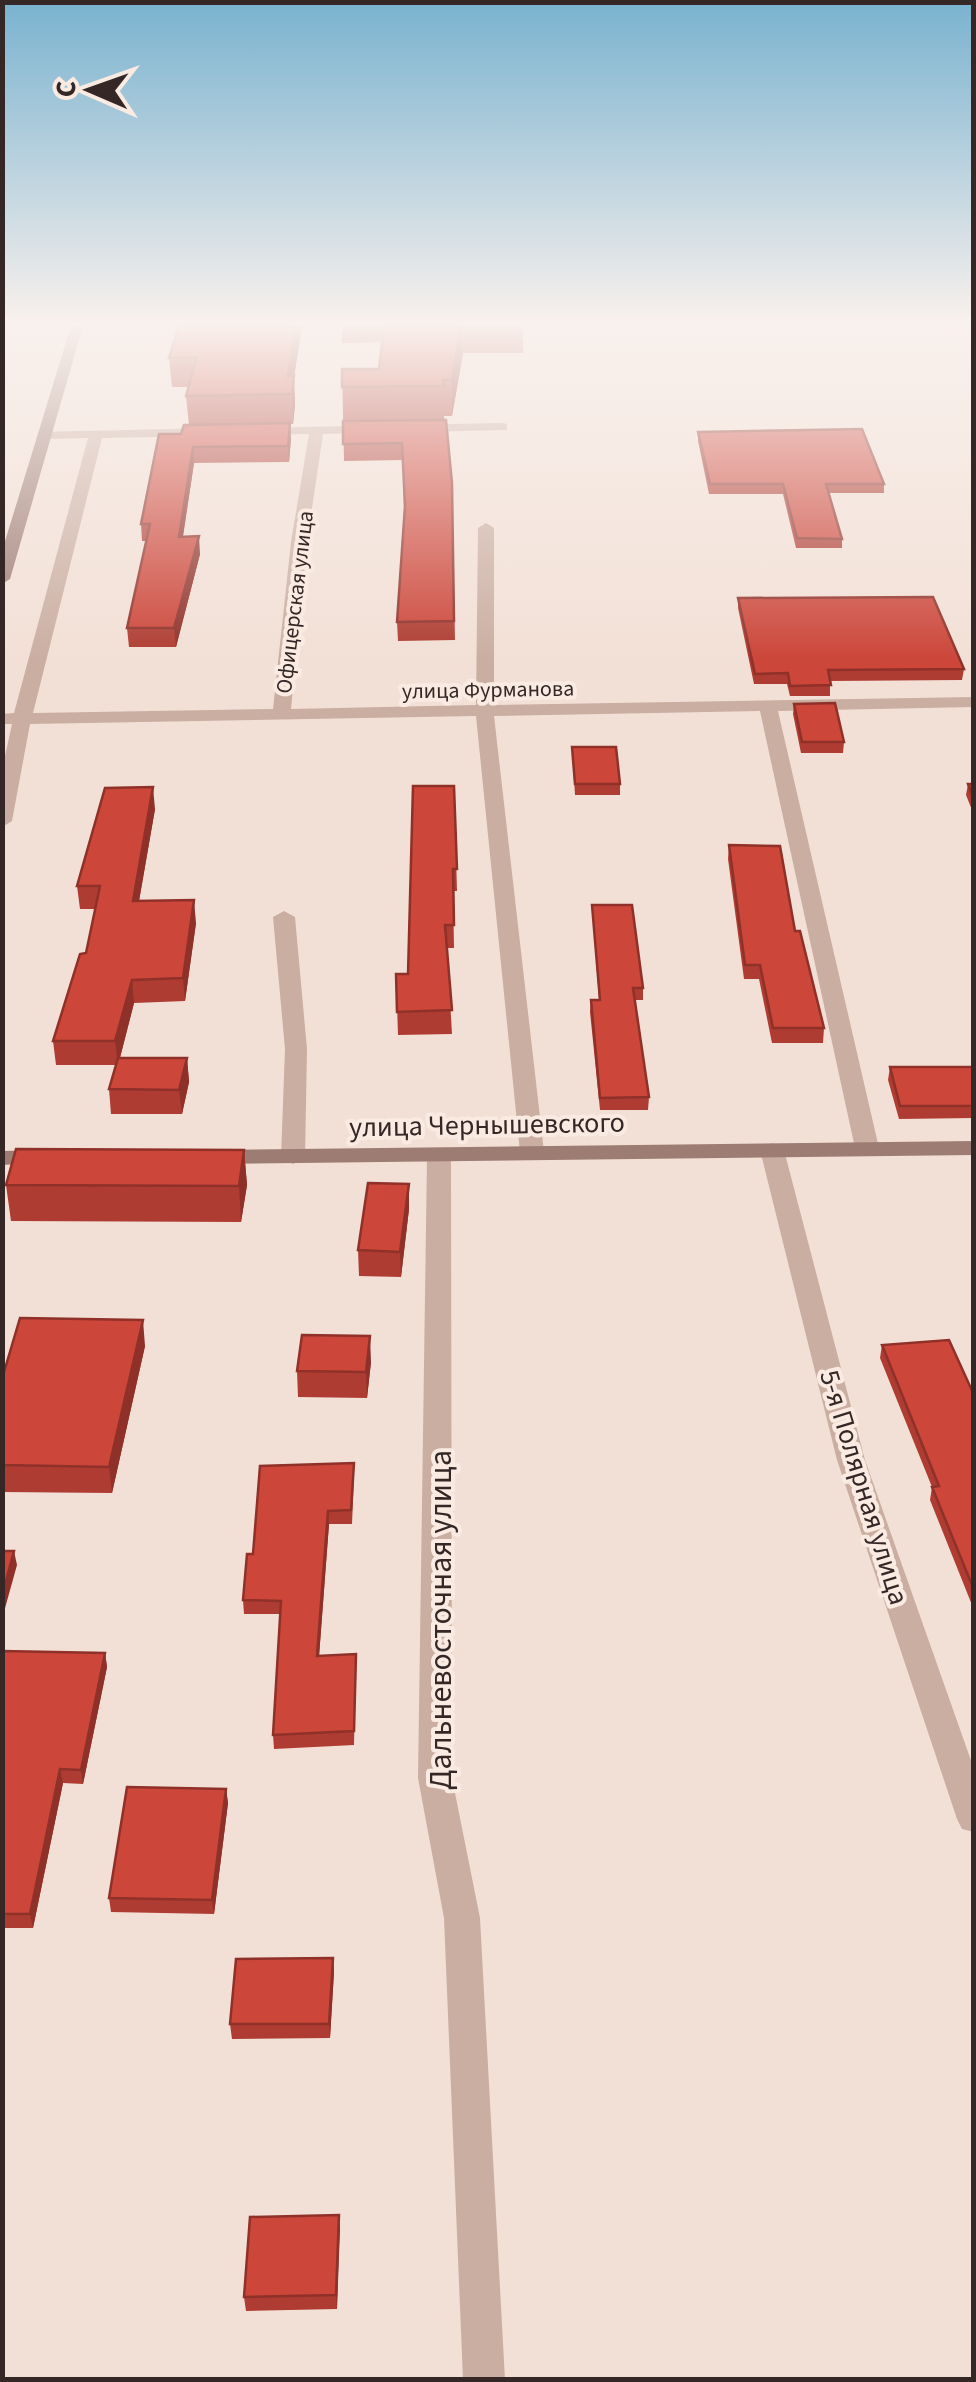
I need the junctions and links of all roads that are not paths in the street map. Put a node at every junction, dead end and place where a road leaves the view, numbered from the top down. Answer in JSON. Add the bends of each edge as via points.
{"nodes":[{"id":1,"x":42,"y":437,"type":"edge"},
{"id":2,"x":95,"y":437,"type":"edge"},
{"id":3,"x":316,"y":437,"type":"edge"},
{"id":4,"x":486,"y":528,"type":"dead end"},
{"id":5,"x":2,"y":579,"type":"edge"},
{"id":6,"x":974,"y":702,"type":"edge"},
{"id":7,"x":768,"y":706,"type":"junction"},
{"id":8,"x":485,"y":712,"type":"junction"},
{"id":9,"x":280,"y":716,"type":"junction"},
{"id":10,"x":12,"y":719,"type":"edge"},
{"id":11,"x":2,"y":821,"type":"edge"},
{"id":12,"x":284,"y":917,"type":"dead end"},
{"id":13,"x":867,"y":1148,"type":"junction"},
{"id":14,"x":974,"y":1148,"type":"edge"},
{"id":15,"x":772,"y":1150,"type":"junction"},
{"id":16,"x":532,"y":1152,"type":"junction"},
{"id":17,"x":179,"y":1157,"type":"edge"},
{"id":18,"x":293,"y":1157,"type":"junction"},
{"id":19,"x":2,"y":1158,"type":"edge"},
{"id":20,"x":65,"y":1158,"type":"edge"},
{"id":21,"x":439,"y":1158,"type":"junction"},
{"id":22,"x":974,"y":1819,"type":"edge"},
{"id":23,"x":484,"y":2380,"type":"edge"}],
"edges":[{"from":1,"to":5,"type":"main road"},
{"from":2,"to":10,"type":"street"},
{"from":3,"to":9,"type":"street","name":"Офицерская улица"},
{"from":4,"to":8,"type":"street"},
{"from":6,"to":7,"type":"street","name":"улица Фурманова"},
{"from":7,"to":8,"type":"street","name":"улица Фурманова"},
{"from":7,"to":13,"type":"street"},
{"from":8,"to":9,"type":"street","name":"улица Фурманова"},
{"from":8,"to":16,"type":"street"},
{"from":9,"to":10,"type":"street","name":"улица Фурманова"},
{"from":10,"to":11,"type":"street"},
{"from":12,"to":18,"type":"street","via":[[296,1049]]},
{"from":13,"to":14,"type":"main road","name":"улица Чернышевского"},
{"from":13,"to":15,"type":"main road","name":"улица Чернышевского"},
{"from":15,"to":16,"type":"main road","name":"улица Чернышевского"},
{"from":15,"to":22,"type":"street","name":"5-я Полярная улица","via":[[851,1460]]},
{"from":16,"to":21,"type":"main road","name":"улица Чернышевского"},
{"from":17,"to":18,"type":"main road","name":"улица Чернышевского"},
{"from":18,"to":21,"type":"main road","name":"улица Чернышевского"},
{"from":19,"to":20,"type":"main road"},
{"from":21,"to":23,"type":"street","name":"Дальневосточная улица","via":[[435,1778],[462,1918]]}]}
